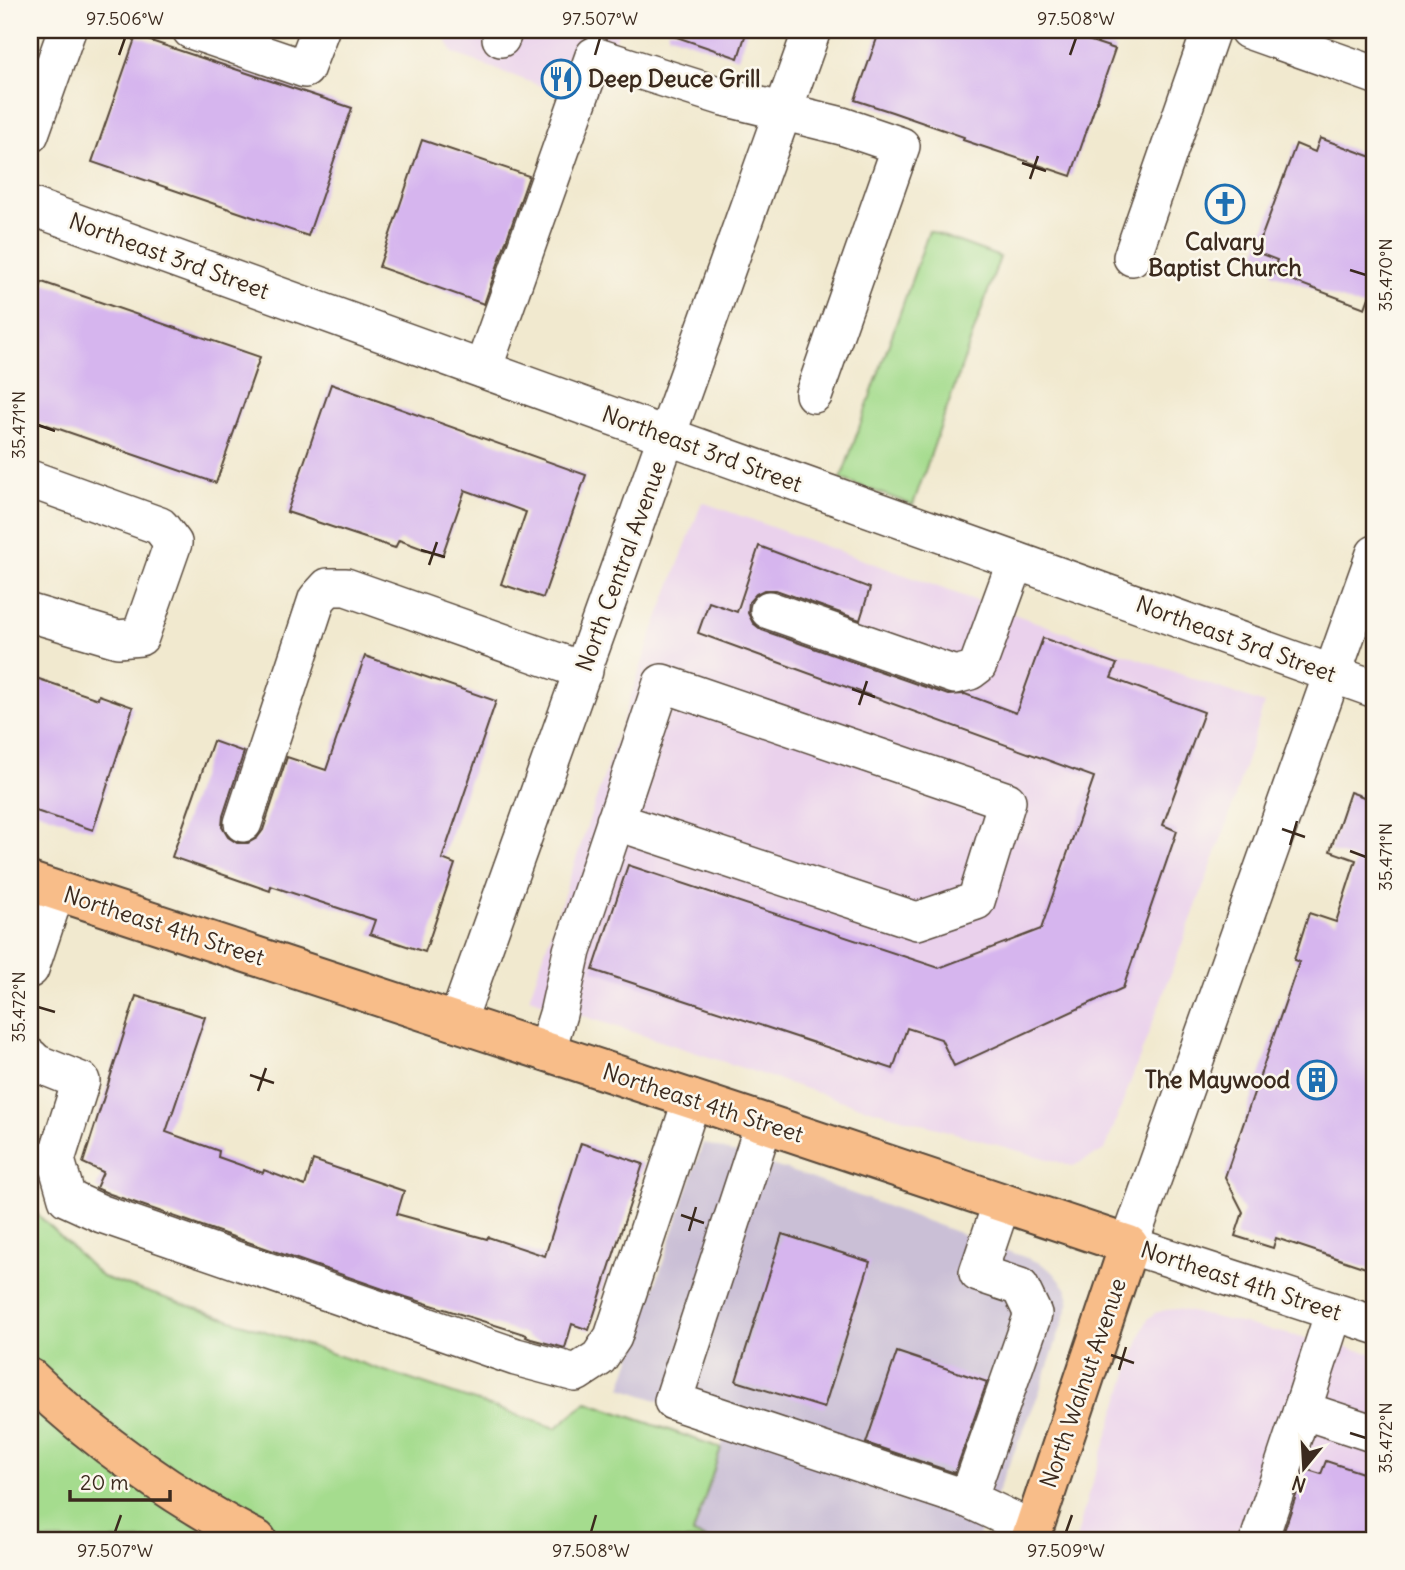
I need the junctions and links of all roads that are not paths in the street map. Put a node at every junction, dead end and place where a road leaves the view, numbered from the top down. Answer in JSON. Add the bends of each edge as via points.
{"nodes":[{"id":1,"x":67,"y":30,"type":"edge"},
{"id":2,"x":191,"y":30,"type":"edge"},
{"id":3,"x":320,"y":30,"type":"edge"},
{"id":4,"x":812,"y":30,"type":"edge"},
{"id":5,"x":1212,"y":30,"type":"edge"},
{"id":6,"x":1248,"y":30,"type":"edge"},
{"id":7,"x":1375,"y":75,"type":"edge"},
{"id":8,"x":783,"y":112,"type":"junction"},
{"id":9,"x":30,"y":134,"type":"edge"},
{"id":10,"x":30,"y":206,"type":"edge"},
{"id":11,"x":1132,"y":257,"type":"dead end"},
{"id":12,"x":483,"y":369,"type":"junction"},
{"id":13,"x":814,"y":394,"type":"dead end"},
{"id":14,"x":667,"y":436,"type":"junction"},
{"id":15,"x":30,"y":480,"type":"edge"},
{"id":16,"x":1375,"y":554,"type":"edge"},
{"id":17,"x":1016,"y":561,"type":"junction"},
{"id":18,"x":769,"y":610,"type":"dead end"},
{"id":19,"x":30,"y":613,"type":"edge"},
{"id":20,"x":584,"y":671,"type":"junction"},
{"id":21,"x":1333,"y":674,"type":"junction"},
{"id":22,"x":1375,"y":689,"type":"edge"},
{"id":23,"x":615,"y":821,"type":"junction"},
{"id":24,"x":243,"y":823,"type":"dead end"},
{"id":25,"x":43,"y":886,"type":"edge"},
{"id":26,"x":30,"y":969,"type":"edge"},
{"id":27,"x":457,"y":1022,"type":"junction"},
{"id":28,"x":545,"y":1052,"type":"junction"},
{"id":29,"x":30,"y":1057,"type":"edge"},
{"id":30,"x":692,"y":1099,"type":"junction"},
{"id":31,"x":765,"y":1123,"type":"junction"},
{"id":32,"x":1002,"y":1202,"type":"junction"},
{"id":33,"x":1129,"y":1245,"type":"junction"},
{"id":34,"x":1334,"y":1312,"type":"junction"},
{"id":35,"x":1375,"y":1325,"type":"edge"},
{"id":36,"x":30,"y":1378,"type":"edge"},
{"id":37,"x":1302,"y":1410,"type":"junction"},
{"id":38,"x":1375,"y":1434,"type":"edge"},
{"id":39,"x":968,"y":1499,"type":"junction"},
{"id":40,"x":1032,"y":1535,"type":"edge"},
{"id":41,"x":257,"y":1540,"type":"edge"},
{"id":42,"x":1259,"y":1540,"type":"edge"}],
"edges":[{"from":1,"to":9,"type":"street"},
{"from":2,"to":3,"type":"street","via":[[305,69]]},
{"from":4,"to":8,"type":"street","name":"North Central Avenue"},
{"from":5,"to":11,"type":"street"},
{"from":6,"to":7,"type":"street"},
{"from":8,"to":12,"type":"street","via":[[594,56]]},
{"from":8,"to":13,"type":"street","via":[[901,146]]},
{"from":8,"to":14,"type":"street","name":"North Central Avenue"},
{"from":10,"to":12,"type":"street","name":"Northeast 3rd Street"},
{"from":12,"to":14,"type":"street","name":"Northeast 3rd Street"},
{"from":14,"to":17,"type":"street","name":"Northeast 3rd Street"},
{"from":14,"to":20,"type":"street","name":"North Central Avenue"},
{"from":15,"to":19,"type":"street","via":[[160,526],[173,543],[140,637],[118,639]]},
{"from":16,"to":21,"type":"street","name":"North Walnut Avenue"},
{"from":17,"to":18,"type":"street","via":[[978,665],[955,675]]},
{"from":17,"to":21,"type":"street","name":"Northeast 3rd Street"},
{"from":20,"to":24,"type":"street","via":[[346,587],[328,587],[317,599]]},
{"from":20,"to":27,"type":"street","name":"North Central Avenue"},
{"from":21,"to":22,"type":"street","name":"Northeast 3rd Street"},
{"from":21,"to":33,"type":"street","name":"North Walnut Avenue"},
{"from":23,"to":23,"type":"street","via":[[662,683],[1007,801],[976,901],[918,921]]},
{"from":23,"to":28,"type":"street"},
{"from":25,"to":26,"type":"street"},
{"from":25,"to":27,"type":"main road","name":"Northeast 4th Street"},
{"from":27,"to":28,"type":"main road","name":"Northeast 4th Street"},
{"from":28,"to":30,"type":"main road","name":"Northeast 4th Street"},
{"from":29,"to":30,"type":"street","via":[[81,1082],[55,1160],[67,1198],[367,1306],[576,1373],[599,1358],[613,1337]]},
{"from":30,"to":31,"type":"main road","name":"Northeast 4th Street"},
{"from":31,"to":32,"type":"main road","name":"Northeast 4th Street"},
{"from":31,"to":39,"type":"street","via":[[673,1401]]},
{"from":32,"to":33,"type":"main road","name":"Northeast 4th Street"},
{"from":32,"to":39,"type":"street","via":[[978,1273],[1020,1287],[1033,1314]]},
{"from":33,"to":34,"type":"street","name":"Northeast 4th Street"},
{"from":33,"to":40,"type":"main road","name":"North Walnut Avenue"},
{"from":34,"to":35,"type":"street","name":"Northeast 4th Street"},
{"from":34,"to":37,"type":"street"},
{"from":36,"to":41,"type":"main road","via":[[130,1461]]},
{"from":37,"to":38,"type":"street"},
{"from":37,"to":42,"type":"street"},
{"from":39,"to":40,"type":"street"}]}
